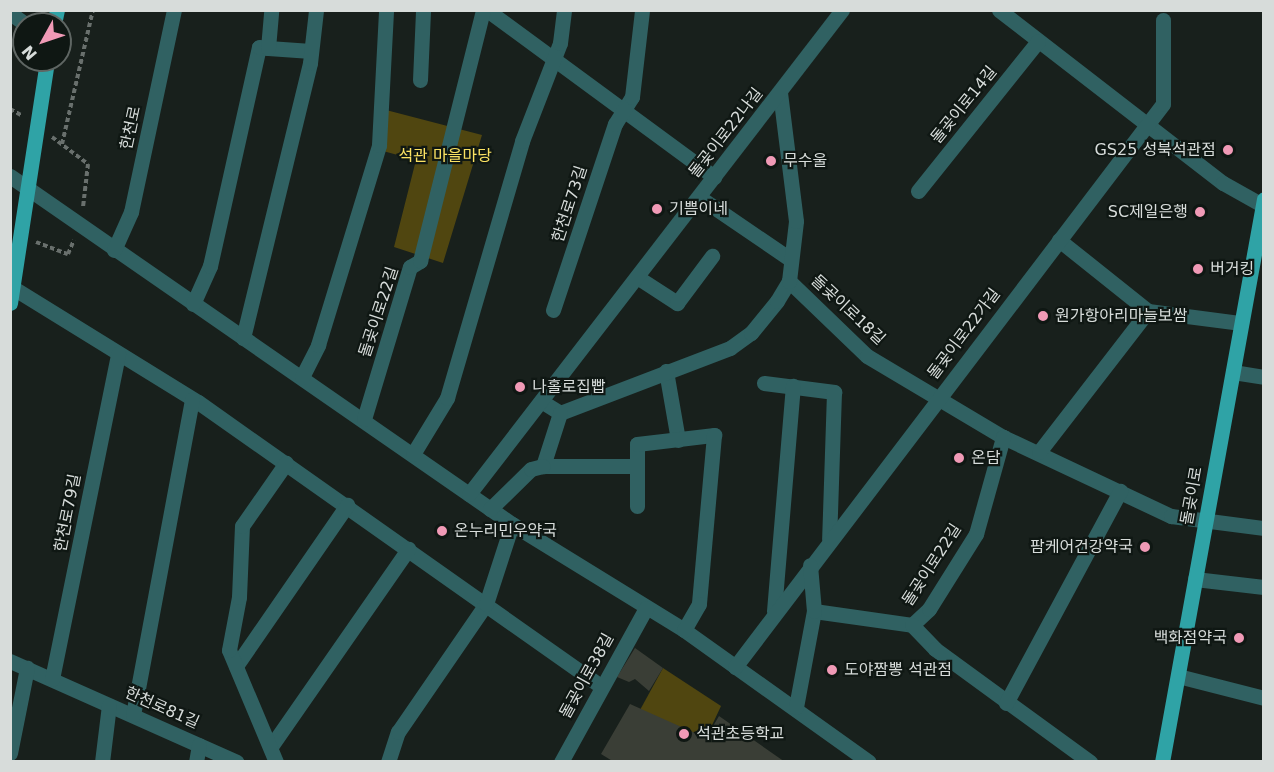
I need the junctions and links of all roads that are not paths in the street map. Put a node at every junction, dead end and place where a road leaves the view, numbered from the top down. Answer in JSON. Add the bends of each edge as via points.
{"nodes":[{"id":1,"x":174,"y":10,"type":"edge"},
{"id":2,"x":271,"y":10,"type":"edge"},
{"id":3,"x":316,"y":10,"type":"edge"},
{"id":4,"x":386,"y":10,"type":"edge"},
{"id":5,"x":423,"y":10,"type":"edge"},
{"id":6,"x":485,"y":10,"type":"edge"},
{"id":7,"x":564,"y":10,"type":"edge"},
{"id":8,"x":642,"y":10,"type":"edge"},
{"id":9,"x":842,"y":10,"type":"edge"},
{"id":10,"x":999,"y":10,"type":"edge"},
{"id":11,"x":1163,"y":20,"type":"dead end"},
{"id":12,"x":1038,"y":41,"type":"junction"},
{"id":13,"x":268,"y":48,"type":"junction"},
{"id":14,"x":311,"y":51,"type":"junction"},
{"id":15,"x":554,"y":59,"type":"junction"},
{"id":16,"x":46,"y":72,"type":"edge"},
{"id":17,"x":420,"y":80,"type":"dead end"},
{"id":18,"x":780,"y":92,"type":"junction"},
{"id":19,"x":624,"y":111,"type":"junction"},
{"id":20,"x":1147,"y":125,"type":"junction"},
{"id":21,"x":10,"y":176,"type":"edge"},
{"id":22,"x":714,"y":177,"type":"junction"},
{"id":23,"x":10,"y":189,"type":"edge"},
{"id":24,"x":918,"y":191,"type":"dead end"},
{"id":25,"x":31,"y":194,"type":"junction"},
{"id":26,"x":699,"y":197,"type":"junction"},
{"id":27,"x":1263,"y":202,"type":"edge"},
{"id":28,"x":1059,"y":240,"type":"junction"},
{"id":29,"x":114,"y":250,"type":"junction"},
{"id":30,"x":712,"y":256,"type":"dead end"},
{"id":31,"x":790,"y":259,"type":"junction"},
{"id":32,"x":1257,"y":274,"type":"edge"},
{"id":33,"x":637,"y":277,"type":"junction"},
{"id":34,"x":789,"y":281,"type":"junction"},
{"id":35,"x":12,"y":287,"type":"edge"},
{"id":36,"x":10,"y":303,"type":"edge"},
{"id":37,"x":193,"y":304,"type":"junction"},
{"id":38,"x":553,"y":310,"type":"dead end"},
{"id":39,"x":1148,"y":312,"type":"junction"},
{"id":40,"x":1241,"y":323,"type":"junction"},
{"id":41,"x":243,"y":338,"type":"junction"},
{"id":42,"x":118,"y":354,"type":"junction"},
{"id":43,"x":666,"y":371,"type":"junction"},
{"id":44,"x":1233,"y":372,"type":"junction"},
{"id":45,"x":302,"y":377,"type":"junction"},
{"id":46,"x":1263,"y":377,"type":"edge"},
{"id":47,"x":764,"y":383,"type":"dead end"},
{"id":48,"x":793,"y":386,"type":"junction"},
{"id":49,"x":938,"y":398,"type":"junction"},
{"id":50,"x":192,"y":399,"type":"junction"},
{"id":51,"x":541,"y":401,"type":"junction"},
{"id":52,"x":560,"y":413,"type":"junction"},
{"id":53,"x":364,"y":419,"type":"junction"},
{"id":54,"x":1003,"y":437,"type":"junction"},
{"id":55,"x":678,"y":440,"type":"junction"},
{"id":56,"x":1039,"y":452,"type":"junction"},
{"id":57,"x":413,"y":454,"type":"junction"},
{"id":58,"x":286,"y":463,"type":"junction"},
{"id":59,"x":543,"y":466,"type":"junction"},
{"id":60,"x":637,"y":466,"type":"junction"},
{"id":61,"x":1120,"y":491,"type":"junction"},
{"id":62,"x":469,"y":494,"type":"junction"},
{"id":63,"x":347,"y":505,"type":"junction"},
{"id":64,"x":637,"y":506,"type":"dead end"},
{"id":65,"x":490,"y":509,"type":"junction"},
{"id":66,"x":1206,"y":521,"type":"junction"},
{"id":67,"x":512,"y":524,"type":"junction"},
{"id":68,"x":1263,"y":528,"type":"edge"},
{"id":69,"x":829,"y":539,"type":"junction"},
{"id":70,"x":408,"y":549,"type":"junction"},
{"id":71,"x":810,"y":565,"type":"junction"},
{"id":72,"x":1195,"y":579,"type":"junction"},
{"id":73,"x":1263,"y":587,"type":"edge"},
{"id":74,"x":486,"y":604,"type":"junction"},
{"id":75,"x":646,"y":609,"type":"junction"},
{"id":76,"x":774,"y":611,"type":"junction"},
{"id":77,"x":814,"y":611,"type":"junction"},
{"id":78,"x":912,"y":625,"type":"junction"},
{"id":79,"x":684,"y":630,"type":"junction"},
{"id":80,"x":10,"y":661,"type":"edge"},
{"id":81,"x":236,"y":666,"type":"junction"},
{"id":82,"x":735,"y":667,"type":"junction"},
{"id":83,"x":27,"y":668,"type":"junction"},
{"id":84,"x":1178,"y":675,"type":"junction"},
{"id":85,"x":52,"y":679,"type":"junction"},
{"id":86,"x":601,"y":686,"type":"junction"},
{"id":87,"x":1263,"y":698,"type":"edge"},
{"id":88,"x":1006,"y":703,"type":"junction"},
{"id":89,"x":109,"y":705,"type":"junction"},
{"id":90,"x":796,"y":707,"type":"junction"},
{"id":91,"x":133,"y":715,"type":"junction"},
{"id":92,"x":200,"y":745,"type":"junction"},
{"id":93,"x":272,"y":745,"type":"junction"},
{"id":94,"x":10,"y":753,"type":"edge"},
{"id":95,"x":102,"y":762,"type":"edge"},
{"id":96,"x":196,"y":762,"type":"edge"},
{"id":97,"x":237,"y":762,"type":"edge"},
{"id":98,"x":276,"y":762,"type":"edge"},
{"id":99,"x":388,"y":762,"type":"edge"},
{"id":100,"x":561,"y":762,"type":"edge"},
{"id":101,"x":869,"y":762,"type":"edge"},
{"id":102,"x":1090,"y":762,"type":"edge"},
{"id":103,"x":1162,"y":762,"type":"edge"}],
"edges":[{"from":1,"to":29,"type":"street","name":"한천로","via":[[131,212]]},
{"from":2,"to":13,"type":"street"},
{"from":3,"to":14,"type":"street"},
{"from":4,"to":45,"type":"street","via":[[379,144],[318,345]]},
{"from":5,"to":17,"type":"street"},
{"from":6,"to":15,"type":"street"},
{"from":6,"to":53,"type":"street","name":"돌곶이로22길","via":[[420,261],[410,267]]},
{"from":7,"to":15,"type":"street"},
{"from":8,"to":19,"type":"street","via":[[632,97]]},
{"from":9,"to":18,"type":"street","name":"돌곶이로22나길"},
{"from":10,"to":12,"type":"street"},
{"from":11,"to":20,"type":"street","via":[[1163,104]]},
{"from":12,"to":20,"type":"street"},
{"from":12,"to":24,"type":"street","name":"돌곶이로14길"},
{"from":13,"to":14,"type":"street"},
{"from":13,"to":37,"type":"street","via":[[259,47],[210,266]]},
{"from":14,"to":41,"type":"street"},
{"from":15,"to":19,"type":"street"},
{"from":15,"to":57,"type":"street","via":[[522,141],[447,398]]},
{"from":16,"to":25,"type":"main road"},
{"from":18,"to":22,"type":"street","name":"돌곶이로22나길"},
{"from":18,"to":31,"type":"street","name":"돌곶이로18길","via":[[796,221]]},
{"from":19,"to":22,"type":"street"},
{"from":19,"to":38,"type":"street","name":"한천로73길"},
{"from":20,"to":27,"type":"street","via":[[1223,183]]},
{"from":20,"to":28,"type":"street","name":"돌곶이로22가길"},
{"from":21,"to":25,"type":"street"},
{"from":22,"to":26,"type":"street","name":"돌곶이로22나길"},
{"from":23,"to":25,"type":"street"},
{"from":25,"to":29,"type":"street"},
{"from":25,"to":35,"type":"main road"},
{"from":26,"to":31,"type":"street"},
{"from":26,"to":33,"type":"street","name":"돌곶이로22나길"},
{"from":27,"to":32,"type":"main road","name":"돌곶이로"},
{"from":28,"to":39,"type":"street"},
{"from":28,"to":49,"type":"street","name":"돌곶이로22가길"},
{"from":29,"to":37,"type":"street"},
{"from":30,"to":33,"type":"street","via":[[677,303]]},
{"from":31,"to":34,"type":"street","name":"돌곶이로18길"},
{"from":32,"to":40,"type":"main road","name":"돌곶이로"},
{"from":33,"to":51,"type":"street","name":"돌곶이로22나길"},
{"from":34,"to":43,"type":"street","name":"돌곶이로18길","via":[[737,343]]},
{"from":34,"to":49,"type":"street","name":"돌곶이로18길","via":[[867,356]]},
{"from":35,"to":36,"type":"main road"},
{"from":35,"to":42,"type":"street"},
{"from":37,"to":41,"type":"street"},
{"from":39,"to":40,"type":"street"},
{"from":39,"to":56,"type":"street"},
{"from":40,"to":44,"type":"main road","name":"돌곶이로"},
{"from":41,"to":45,"type":"street"},
{"from":42,"to":50,"type":"street"},
{"from":42,"to":85,"type":"street","name":"한천로79길"},
{"from":43,"to":52,"type":"street","name":"돌곶이로18길"},
{"from":43,"to":55,"type":"street"},
{"from":44,"to":46,"type":"street"},
{"from":44,"to":66,"type":"main road","name":"돌곶이로"},
{"from":45,"to":53,"type":"street"},
{"from":47,"to":48,"type":"street"},
{"from":48,"to":69,"type":"street","via":[[834,392]]},
{"from":48,"to":76,"type":"street"},
{"from":49,"to":54,"type":"street","name":"돌곶이로18길"},
{"from":49,"to":69,"type":"street","name":"돌곶이로22가길"},
{"from":50,"to":58,"type":"street"},
{"from":50,"to":91,"type":"street"},
{"from":51,"to":52,"type":"street"},
{"from":51,"to":62,"type":"street","name":"돌곶이로22나길"},
{"from":52,"to":59,"type":"street"},
{"from":53,"to":57,"type":"street"},
{"from":54,"to":56,"type":"street","name":"돌곶이로18길"},
{"from":54,"to":78,"type":"street","name":"돌곶이로22길","via":[[976,534],[928,609]]},
{"from":55,"to":60,"type":"street","via":[[637,444]]},
{"from":55,"to":79,"type":"street","via":[[714,435],[699,604]]},
{"from":56,"to":61,"type":"street","name":"돌곶이로18길"},
{"from":57,"to":62,"type":"street"},
{"from":58,"to":63,"type":"street"},
{"from":58,"to":81,"type":"street","via":[[242,526],[239,597],[229,650]]},
{"from":59,"to":60,"type":"street"},
{"from":59,"to":65,"type":"street","via":[[531,470]]},
{"from":60,"to":64,"type":"street"},
{"from":61,"to":66,"type":"street","name":"돌곶이로18길","via":[[1171,516]]},
{"from":61,"to":88,"type":"street"},
{"from":62,"to":65,"type":"street"},
{"from":63,"to":70,"type":"street"},
{"from":63,"to":81,"type":"street"},
{"from":65,"to":67,"type":"street"},
{"from":66,"to":68,"type":"street","name":"돌곶이로18길"},
{"from":66,"to":72,"type":"main road","name":"돌곶이로"},
{"from":67,"to":74,"type":"street"},
{"from":67,"to":75,"type":"street"},
{"from":69,"to":71,"type":"street","name":"돌곶이로22가길"},
{"from":70,"to":74,"type":"street"},
{"from":70,"to":93,"type":"street"},
{"from":71,"to":76,"type":"street","name":"돌곶이로22가길"},
{"from":71,"to":77,"type":"street"},
{"from":72,"to":73,"type":"street"},
{"from":72,"to":84,"type":"main road","name":"돌곶이로"},
{"from":74,"to":86,"type":"street"},
{"from":74,"to":99,"type":"street","via":[[398,732]]},
{"from":75,"to":79,"type":"street"},
{"from":75,"to":86,"type":"street","name":"돌곶이로38길"},
{"from":76,"to":82,"type":"street","name":"돌곶이로22가길"},
{"from":77,"to":78,"type":"street","name":"돌곶이로22길"},
{"from":77,"to":90,"type":"street"},
{"from":78,"to":88,"type":"street"},
{"from":79,"to":82,"type":"street"},
{"from":80,"to":83,"type":"street","name":"한천로81길"},
{"from":81,"to":93,"type":"street"},
{"from":82,"to":90,"type":"street"},
{"from":83,"to":85,"type":"street","name":"한천로81길"},
{"from":83,"to":94,"type":"street"},
{"from":84,"to":87,"type":"street"},
{"from":84,"to":103,"type":"main road","name":"돌곶이로"},
{"from":85,"to":89,"type":"street","name":"한천로81길"},
{"from":86,"to":100,"type":"street","name":"돌곶이로38길"},
{"from":88,"to":102,"type":"street"},
{"from":89,"to":91,"type":"street","name":"한천로81길"},
{"from":89,"to":95,"type":"street","name":"한천로81길"},
{"from":90,"to":101,"type":"street"},
{"from":91,"to":92,"type":"street","name":"한천로81길"},
{"from":92,"to":96,"type":"street","name":"한천로81길"},
{"from":92,"to":97,"type":"street","name":"한천로81길"},
{"from":93,"to":98,"type":"street"}]}
